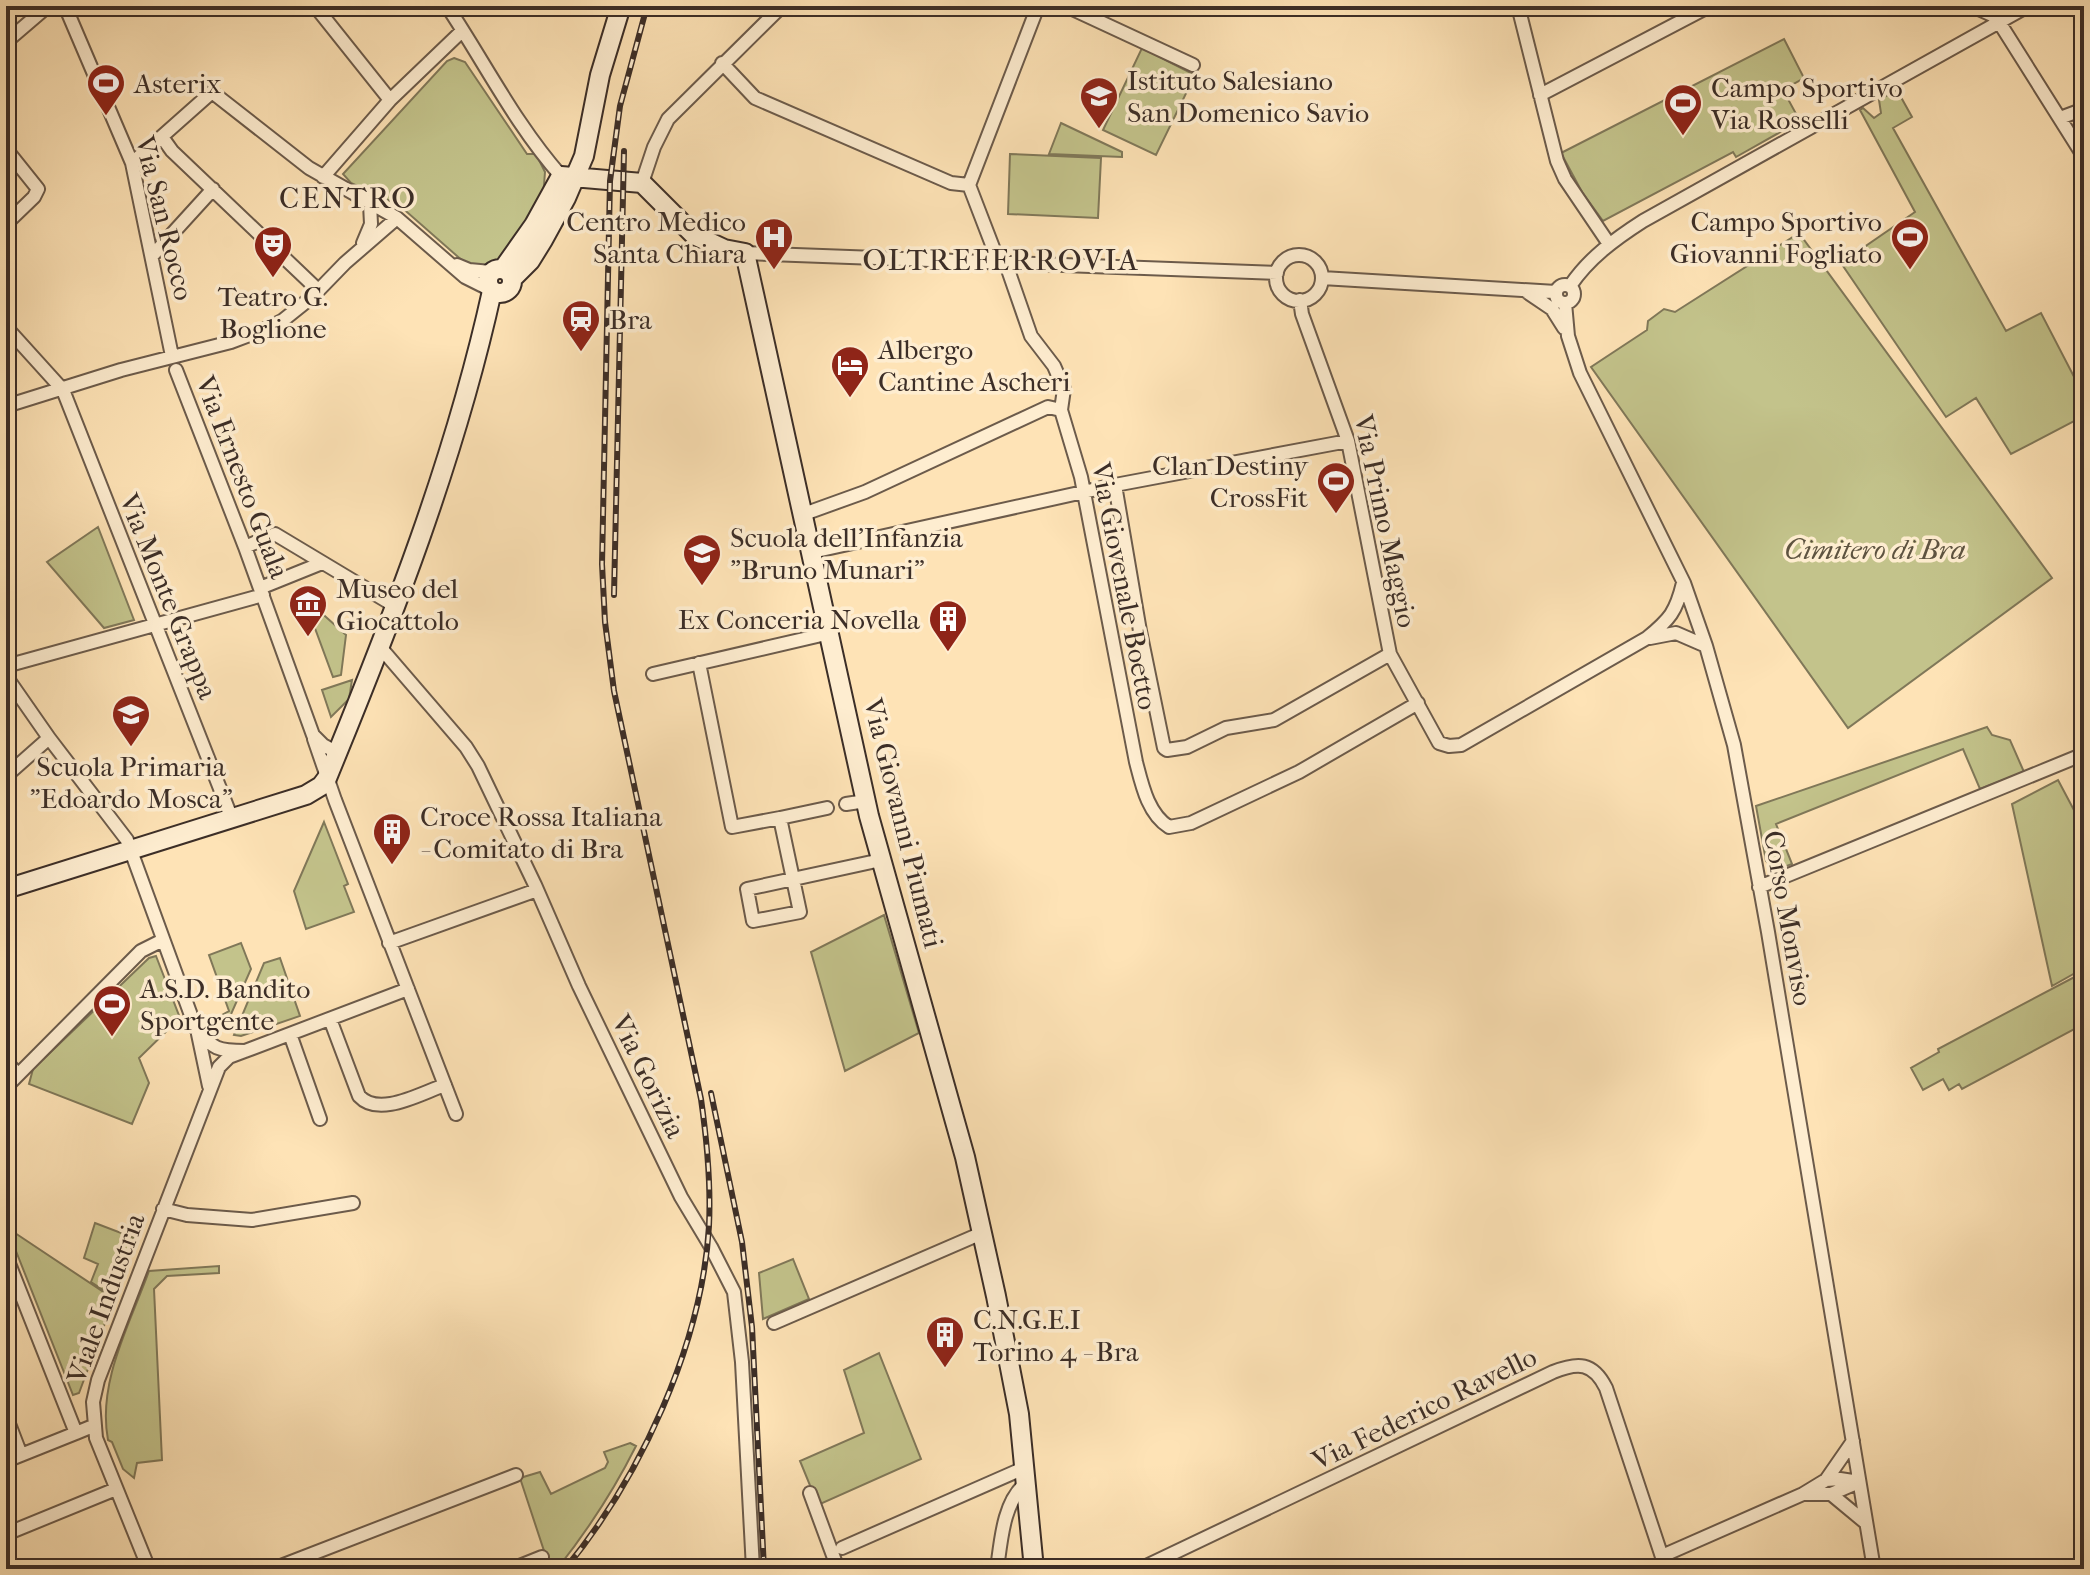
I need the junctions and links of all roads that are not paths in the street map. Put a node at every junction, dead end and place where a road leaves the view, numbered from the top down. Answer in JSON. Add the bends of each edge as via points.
{"nodes":[{"id":1,"x":48,"y":6,"type":"edge"},
{"id":2,"x":65,"y":6,"type":"edge"},
{"id":3,"x":315,"y":6,"type":"edge"},
{"id":4,"x":447,"y":6,"type":"edge"},
{"id":5,"x":621,"y":6,"type":"edge"},
{"id":6,"x":782,"y":6,"type":"edge"},
{"id":7,"x":1038,"y":6,"type":"edge"},
{"id":8,"x":1066,"y":6,"type":"edge"},
{"id":9,"x":1518,"y":6,"type":"edge"},
{"id":10,"x":1710,"y":6,"type":"edge"},
{"id":11,"x":1972,"y":6,"type":"edge"},
{"id":12,"x":2028,"y":6,"type":"edge"},
{"id":13,"x":1999,"y":22,"type":"junction"},
{"id":14,"x":462,"y":31,"type":"junction"},
{"id":15,"x":6,"y":42,"type":"edge"},
{"id":16,"x":722,"y":63,"type":"junction"},
{"id":17,"x":1193,"y":65,"type":"dead end"},
{"id":18,"x":1540,"y":95,"type":"junction"},
{"id":19,"x":390,"y":100,"type":"junction"},
{"id":20,"x":2084,"y":109,"type":"edge"},
{"id":21,"x":2060,"y":118,"type":"junction"},
{"id":22,"x":162,"y":137,"type":"junction"},
{"id":23,"x":6,"y":149,"type":"edge"},
{"id":24,"x":2084,"y":157,"type":"edge"},
{"id":25,"x":132,"y":163,"type":"junction"},
{"id":26,"x":568,"y":176,"type":"junction"},
{"id":27,"x":323,"y":177,"type":"junction"},
{"id":28,"x":603,"y":181,"type":"junction"},
{"id":29,"x":642,"y":183,"type":"junction"},
{"id":30,"x":969,"y":185,"type":"junction"},
{"id":31,"x":213,"y":189,"type":"junction"},
{"id":32,"x":566,"y":198,"type":"junction"},
{"id":33,"x":370,"y":204,"type":"junction"},
{"id":34,"x":397,"y":218,"type":"junction"},
{"id":35,"x":6,"y":224,"type":"edge"},
{"id":36,"x":1609,"y":244,"type":"junction"},
{"id":37,"x":357,"y":252,"type":"junction"},
{"id":38,"x":745,"y":253,"type":"junction"},
{"id":39,"x":152,"y":256,"type":"junction"},
{"id":40,"x":1004,"y":268,"type":"junction"},
{"id":41,"x":1277,"y":273,"type":"junction"},
{"id":42,"x":1322,"y":278,"type":"junction"},
{"id":43,"x":499,"y":282,"type":"junction"},
{"id":44,"x":318,"y":290,"type":"junction"},
{"id":45,"x":1524,"y":290,"type":"junction"},
{"id":46,"x":1561,"y":298,"type":"junction"},
{"id":47,"x":1300,"y":300,"type":"junction"},
{"id":48,"x":6,"y":327,"type":"edge"},
{"id":49,"x":1568,"y":336,"type":"junction"},
{"id":50,"x":172,"y":356,"type":"junction"},
{"id":51,"x":176,"y":370,"type":"dead end"},
{"id":52,"x":63,"y":390,"type":"junction"},
{"id":53,"x":6,"y":406,"type":"edge"},
{"id":54,"x":1061,"y":410,"type":"junction"},
{"id":55,"x":1348,"y":441,"type":"junction"},
{"id":56,"x":1115,"y":485,"type":"junction"},
{"id":57,"x":1083,"y":492,"type":"junction"},
{"id":58,"x":804,"y":514,"type":"junction"},
{"id":59,"x":245,"y":547,"type":"junction"},
{"id":60,"x":812,"y":552,"type":"junction"},
{"id":61,"x":322,"y":563,"type":"junction"},
{"id":62,"x":1684,"y":583,"type":"junction"},
{"id":63,"x":262,"y":592,"type":"junction"},
{"id":64,"x":395,"y":606,"type":"junction"},
{"id":65,"x":1697,"y":617,"type":"junction"},
{"id":66,"x":1670,"y":619,"type":"junction"},
{"id":67,"x":156,"y":626,"type":"junction"},
{"id":68,"x":830,"y":633,"type":"junction"},
{"id":69,"x":1676,"y":633,"type":"junction"},
{"id":70,"x":1647,"y":638,"type":"junction"},
{"id":71,"x":1706,"y":646,"type":"junction"},
{"id":72,"x":380,"y":647,"type":"junction"},
{"id":73,"x":1390,"y":654,"type":"junction"},
{"id":74,"x":699,"y":663,"type":"junction"},
{"id":75,"x":6,"y":669,"type":"edge"},
{"id":76,"x":653,"y":674,"type":"dead end"},
{"id":77,"x":1418,"y":703,"type":"junction"},
{"id":78,"x":313,"y":735,"type":"junction"},
{"id":79,"x":49,"y":738,"type":"junction"},
{"id":80,"x":338,"y":753,"type":"junction"},
{"id":81,"x":2084,"y":754,"type":"edge"},
{"id":82,"x":6,"y":776,"type":"edge"},
{"id":83,"x":327,"y":778,"type":"junction"},
{"id":84,"x":866,"y":801,"type":"junction"},
{"id":85,"x":846,"y":804,"type":"dead end"},
{"id":86,"x":827,"y":808,"type":"dead end"},
{"id":87,"x":780,"y":818,"type":"junction"},
{"id":88,"x":232,"y":819,"type":"junction"},
{"id":89,"x":131,"y":852,"type":"junction"},
{"id":90,"x":881,"y":860,"type":"junction"},
{"id":91,"x":794,"y":878,"type":"junction"},
{"id":92,"x":1759,"y":887,"type":"junction"},
{"id":93,"x":6,"y":889,"type":"edge"},
{"id":94,"x":537,"y":890,"type":"junction"},
{"id":95,"x":163,"y":940,"type":"junction"},
{"id":96,"x":389,"y":943,"type":"junction"},
{"id":97,"x":408,"y":989,"type":"junction"},
{"id":98,"x":330,"y":1019,"type":"junction"},
{"id":99,"x":196,"y":1029,"type":"junction"},
{"id":100,"x":290,"y":1034,"type":"junction"},
{"id":101,"x":245,"y":1051,"type":"junction"},
{"id":102,"x":6,"y":1061,"type":"edge"},
{"id":103,"x":18,"y":1075,"type":"junction"},
{"id":104,"x":445,"y":1085,"type":"junction"},
{"id":105,"x":6,"y":1087,"type":"edge"},
{"id":106,"x":209,"y":1090,"type":"junction"},
{"id":107,"x":456,"y":1114,"type":"dead end"},
{"id":108,"x":320,"y":1119,"type":"dead end"},
{"id":109,"x":353,"y":1203,"type":"dead end"},
{"id":110,"x":163,"y":1209,"type":"junction"},
{"id":111,"x":982,"y":1233,"type":"junction"},
{"id":112,"x":6,"y":1256,"type":"edge"},
{"id":113,"x":10,"y":1275,"type":"edge"},
{"id":114,"x":774,"y":1323,"type":"dead end"},
{"id":115,"x":6,"y":1418,"type":"edge"},
{"id":116,"x":93,"y":1426,"type":"junction"},
{"id":117,"x":76,"y":1433,"type":"junction"},
{"id":118,"x":1853,"y":1441,"type":"junction"},
{"id":119,"x":21,"y":1455,"type":"junction"},
{"id":120,"x":6,"y":1461,"type":"edge"},
{"id":121,"x":516,"y":1475,"type":"dead end"},
{"id":122,"x":1025,"y":1476,"type":"junction"},
{"id":123,"x":1826,"y":1480,"type":"junction"},
{"id":124,"x":1859,"y":1482,"type":"junction"},
{"id":125,"x":116,"y":1489,"type":"junction"},
{"id":126,"x":810,"y":1493,"type":"dead end"},
{"id":127,"x":1803,"y":1494,"type":"junction"},
{"id":128,"x":1831,"y":1494,"type":"junction"},
{"id":129,"x":1029,"y":1514,"type":"junction"},
{"id":130,"x":1866,"y":1523,"type":"junction"},
{"id":131,"x":1003,"y":1532,"type":"junction"},
{"id":132,"x":6,"y":1534,"type":"edge"},
{"id":133,"x":842,"y":1548,"type":"dead end"},
{"id":134,"x":542,"y":1557,"type":"dead end"},
{"id":135,"x":1664,"y":1563,"type":"edge"},
{"id":136,"x":149,"y":1569,"type":"edge"},
{"id":137,"x":273,"y":1569,"type":"edge"},
{"id":138,"x":512,"y":1569,"type":"edge"},
{"id":139,"x":753,"y":1569,"type":"edge"},
{"id":140,"x":838,"y":1569,"type":"edge"},
{"id":141,"x":997,"y":1569,"type":"edge"},
{"id":142,"x":1034,"y":1569,"type":"edge"},
{"id":143,"x":1140,"y":1569,"type":"edge"},
{"id":144,"x":1874,"y":1569,"type":"edge"}],
"edges":[{"from":1,"to":15,"type":"street"},
{"from":2,"to":25,"type":"street","name":"Via San Rocco"},
{"from":3,"to":19,"type":"street"},
{"from":4,"to":14,"type":"street"},
{"from":5,"to":26,"type":"street","via":[[584,156]]},
{"from":6,"to":16,"type":"street"},
{"from":7,"to":30,"type":"street"},
{"from":8,"to":17,"type":"street"},
{"from":9,"to":18,"type":"street"},
{"from":10,"to":18,"type":"street"},
{"from":11,"to":13,"type":"street"},
{"from":12,"to":13,"type":"street"},
{"from":13,"to":21,"type":"street"},
{"from":13,"to":36,"type":"street"},
{"from":14,"to":19,"type":"street"},
{"from":14,"to":26,"type":"street","via":[[544,156]]},
{"from":16,"to":29,"type":"street","via":[[662,127]]},
{"from":16,"to":30,"type":"street","via":[[755,98],[951,183]]},
{"from":18,"to":36,"type":"street","via":[[1565,179]]},
{"from":19,"to":27,"type":"street"},
{"from":20,"to":21,"type":"street"},
{"from":21,"to":24,"type":"street"},
{"from":22,"to":25,"type":"street"},
{"from":22,"to":27,"type":"street","via":[[212,92]]},
{"from":22,"to":31,"type":"street"},
{"from":23,"to":35,"type":"street","via":[[38,189]]},
{"from":25,"to":39,"type":"street","name":"Via San Rocco"},
{"from":26,"to":28,"type":"street"},
{"from":26,"to":32,"type":"street"},
{"from":26,"to":43,"type":"street"},
{"from":27,"to":33,"type":"street"},
{"from":28,"to":29,"type":"street"},
{"from":28,"to":32,"type":"street"},
{"from":29,"to":38,"type":"street","via":[[694,235]]},
{"from":30,"to":40,"type":"street","name":"Via Giovenale Boetto"},
{"from":31,"to":39,"type":"street"},
{"from":31,"to":44,"type":"street"},
{"from":32,"to":43,"type":"street","via":[[530,261]]},
{"from":33,"to":34,"type":"street"},
{"from":33,"to":37,"type":"street","via":[[369,234]]},
{"from":34,"to":37,"type":"street"},
{"from":34,"to":43,"type":"street","via":[[465,277]]},
{"from":36,"to":46,"type":"street","via":[[1570,286],[1562,285]]},
{"from":37,"to":44,"type":"street"},
{"from":38,"to":40,"type":"street"},
{"from":38,"to":58,"type":"street","name":"Via Giovanni Piumati"},
{"from":39,"to":50,"type":"street","name":"Via San Rocco"},
{"from":40,"to":41,"type":"street"},
{"from":40,"to":54,"type":"street","name":"Via Giovenale Boetto","via":[[1031,336],[1064,389]]},
{"from":41,"to":42,"type":"street","via":[[1287,259],[1300,255],[1318,265]]},
{"from":41,"to":47,"type":"street","via":[[1280,291]]},
{"from":42,"to":45,"type":"street"},
{"from":42,"to":47,"type":"street","via":[[1313,296]]},
{"from":43,"to":64,"type":"street","via":[[443,470]]},
{"from":44,"to":50,"type":"street","via":[[268,328]]},
{"from":45,"to":46,"type":"street"},
{"from":45,"to":49,"type":"street","via":[[1552,309]]},
{"from":46,"to":49,"type":"street","name":"Corso Monviso"},
{"from":47,"to":55,"type":"street","name":"Via Primo Maggio"},
{"from":48,"to":52,"type":"street"},
{"from":49,"to":62,"type":"street","name":"Corso Monviso","via":[[1580,373]]},
{"from":50,"to":52,"type":"street"},
{"from":51,"to":59,"type":"street","name":"Via Ernesto Guala"},
{"from":52,"to":53,"type":"street"},
{"from":52,"to":67,"type":"street","name":"Via Monte Grappa"},
{"from":54,"to":57,"type":"street","name":"Via Giovenale Boetto"},
{"from":54,"to":58,"type":"street","via":[[1048,407],[877,487]]},
{"from":55,"to":56,"type":"street"},
{"from":55,"to":73,"type":"street","name":"Via Primo Maggio"},
{"from":56,"to":57,"type":"street"},
{"from":56,"to":73,"type":"street","via":[[1167,750],[1187,747],[1226,728],[1274,720]]},
{"from":57,"to":60,"type":"street"},
{"from":57,"to":77,"type":"street","name":"Via Giovenale Boetto","via":[[1142,786],[1156,816],[1169,827],[1299,772]]},
{"from":58,"to":60,"type":"street","name":"Via Giovanni Piumati"},
{"from":59,"to":61,"type":"street","via":[[275,534]]},
{"from":59,"to":63,"type":"street","name":"Via Ernesto Guala"},
{"from":60,"to":68,"type":"street","name":"Via Giovanni Piumati"},
{"from":61,"to":63,"type":"street"},
{"from":61,"to":64,"type":"street"},
{"from":62,"to":65,"type":"street","name":"Corso Monviso"},
{"from":62,"to":66,"type":"street","name":"Via Primo Maggio"},
{"from":63,"to":67,"type":"street"},
{"from":63,"to":78,"type":"street","name":"Via Ernesto Guala"},
{"from":64,"to":72,"type":"street"},
{"from":65,"to":66,"type":"street"},
{"from":65,"to":69,"type":"street","name":"Via Primo Maggio"},
{"from":65,"to":71,"type":"street","name":"Corso Monviso"},
{"from":66,"to":70,"type":"street","name":"Via Primo Maggio"},
{"from":67,"to":75,"type":"street"},
{"from":67,"to":88,"type":"street","name":"Via Monte Grappa"},
{"from":68,"to":74,"type":"street"},
{"from":68,"to":84,"type":"street","name":"Via Giovanni Piumati"},
{"from":69,"to":70,"type":"street","name":"Via Primo Maggio"},
{"from":69,"to":71,"type":"street"},
{"from":70,"to":77,"type":"street","name":"Via Primo Maggio","via":[[1461,745],[1439,743]]},
{"from":71,"to":92,"type":"street","name":"Corso Monviso","via":[[1734,745]]},
{"from":72,"to":80,"type":"street"},
{"from":72,"to":94,"type":"street","name":"Via Gorizia","via":[[466,747]]},
{"from":73,"to":77,"type":"street","name":"Via Primo Maggio"},
{"from":74,"to":76,"type":"street"},
{"from":74,"to":87,"type":"street","via":[[732,827]]},
{"from":75,"to":79,"type":"street"},
{"from":78,"to":80,"type":"street"},
{"from":78,"to":83,"type":"street","name":"Via Ernesto Guala"},
{"from":79,"to":82,"type":"street"},
{"from":79,"to":89,"type":"street"},
{"from":80,"to":83,"type":"street"},
{"from":81,"to":92,"type":"street"},
{"from":83,"to":88,"type":"street","via":[[306,795]]},
{"from":83,"to":96,"type":"street","name":"Via Ernesto Guala"},
{"from":84,"to":85,"type":"street"},
{"from":84,"to":90,"type":"street","name":"Via Giovanni Piumati"},
{"from":86,"to":87,"type":"street"},
{"from":87,"to":91,"type":"street"},
{"from":88,"to":89,"type":"street"},
{"from":89,"to":93,"type":"street"},
{"from":89,"to":95,"type":"street"},
{"from":90,"to":91,"type":"street"},
{"from":90,"to":111,"type":"street","name":"Via Giovanni Piumati"},
{"from":91,"to":91,"type":"street","via":[[747,889],[753,921],[800,912]]},
{"from":92,"to":118,"type":"street","name":"Corso Monviso"},
{"from":94,"to":96,"type":"street"},
{"from":94,"to":139,"type":"street","name":"Via Gorizia","via":[[681,1197],[734,1292]]},
{"from":95,"to":99,"type":"street"},
{"from":95,"to":103,"type":"street","via":[[141,951]]},
{"from":96,"to":97,"type":"street","name":"Via Ernesto Guala"},
{"from":97,"to":98,"type":"street","name":"Viale Industria"},
{"from":97,"to":104,"type":"street","name":"Via Ernesto Guala"},
{"from":98,"to":100,"type":"street","name":"Viale Industria"},
{"from":98,"to":104,"type":"street","via":[[365,1102],[389,1104]]},
{"from":99,"to":101,"type":"street","via":[[217,1049]]},
{"from":99,"to":106,"type":"street"},
{"from":100,"to":101,"type":"street","name":"Viale Industria"},
{"from":100,"to":108,"type":"street"},
{"from":101,"to":106,"type":"street","name":"Viale Industria","via":[[223,1061]]},
{"from":102,"to":103,"type":"street"},
{"from":103,"to":105,"type":"street"},
{"from":104,"to":107,"type":"street","name":"Via Ernesto Guala"},
{"from":106,"to":110,"type":"street","name":"Viale Industria"},
{"from":109,"to":110,"type":"street","via":[[252,1220]]},
{"from":110,"to":116,"type":"street","name":"Viale Industria","via":[[98,1380]]},
{"from":111,"to":114,"type":"street"},
{"from":111,"to":122,"type":"street","name":"Via Giovanni Piumati","via":[[1014,1383]]},
{"from":112,"to":113,"type":"street"},
{"from":113,"to":117,"type":"street"},
{"from":115,"to":119,"type":"street"},
{"from":116,"to":117,"type":"street"},
{"from":116,"to":125,"type":"street","name":"Viale Industria"},
{"from":117,"to":119,"type":"street"},
{"from":118,"to":123,"type":"street"},
{"from":118,"to":124,"type":"street","name":"Corso Monviso"},
{"from":119,"to":120,"type":"street"},
{"from":121,"to":137,"type":"street"},
{"from":122,"to":129,"type":"street","name":"Via Giovanni Piumati"},
{"from":122,"to":131,"type":"street","via":[[1012,1496]]},
{"from":122,"to":133,"type":"street"},
{"from":123,"to":124,"type":"street"},
{"from":123,"to":127,"type":"street"},
{"from":124,"to":128,"type":"street"},
{"from":124,"to":130,"type":"street","name":"Corso Monviso"},
{"from":125,"to":132,"type":"street"},
{"from":125,"to":136,"type":"street","name":"Viale Industria"},
{"from":126,"to":140,"type":"street"},
{"from":127,"to":128,"type":"street"},
{"from":127,"to":135,"type":"street"},
{"from":128,"to":130,"type":"street"},
{"from":129,"to":131,"type":"street","via":[[1014,1518]]},
{"from":129,"to":142,"type":"street","name":"Via Giovanni Piumati"},
{"from":130,"to":144,"type":"street","name":"Corso Monviso"},
{"from":131,"to":141,"type":"street"},
{"from":134,"to":138,"type":"street"},
{"from":135,"to":143,"type":"street","name":"Via Federico Ravello","via":[[1606,1388],[1599,1374],[1577,1365]]}]}
